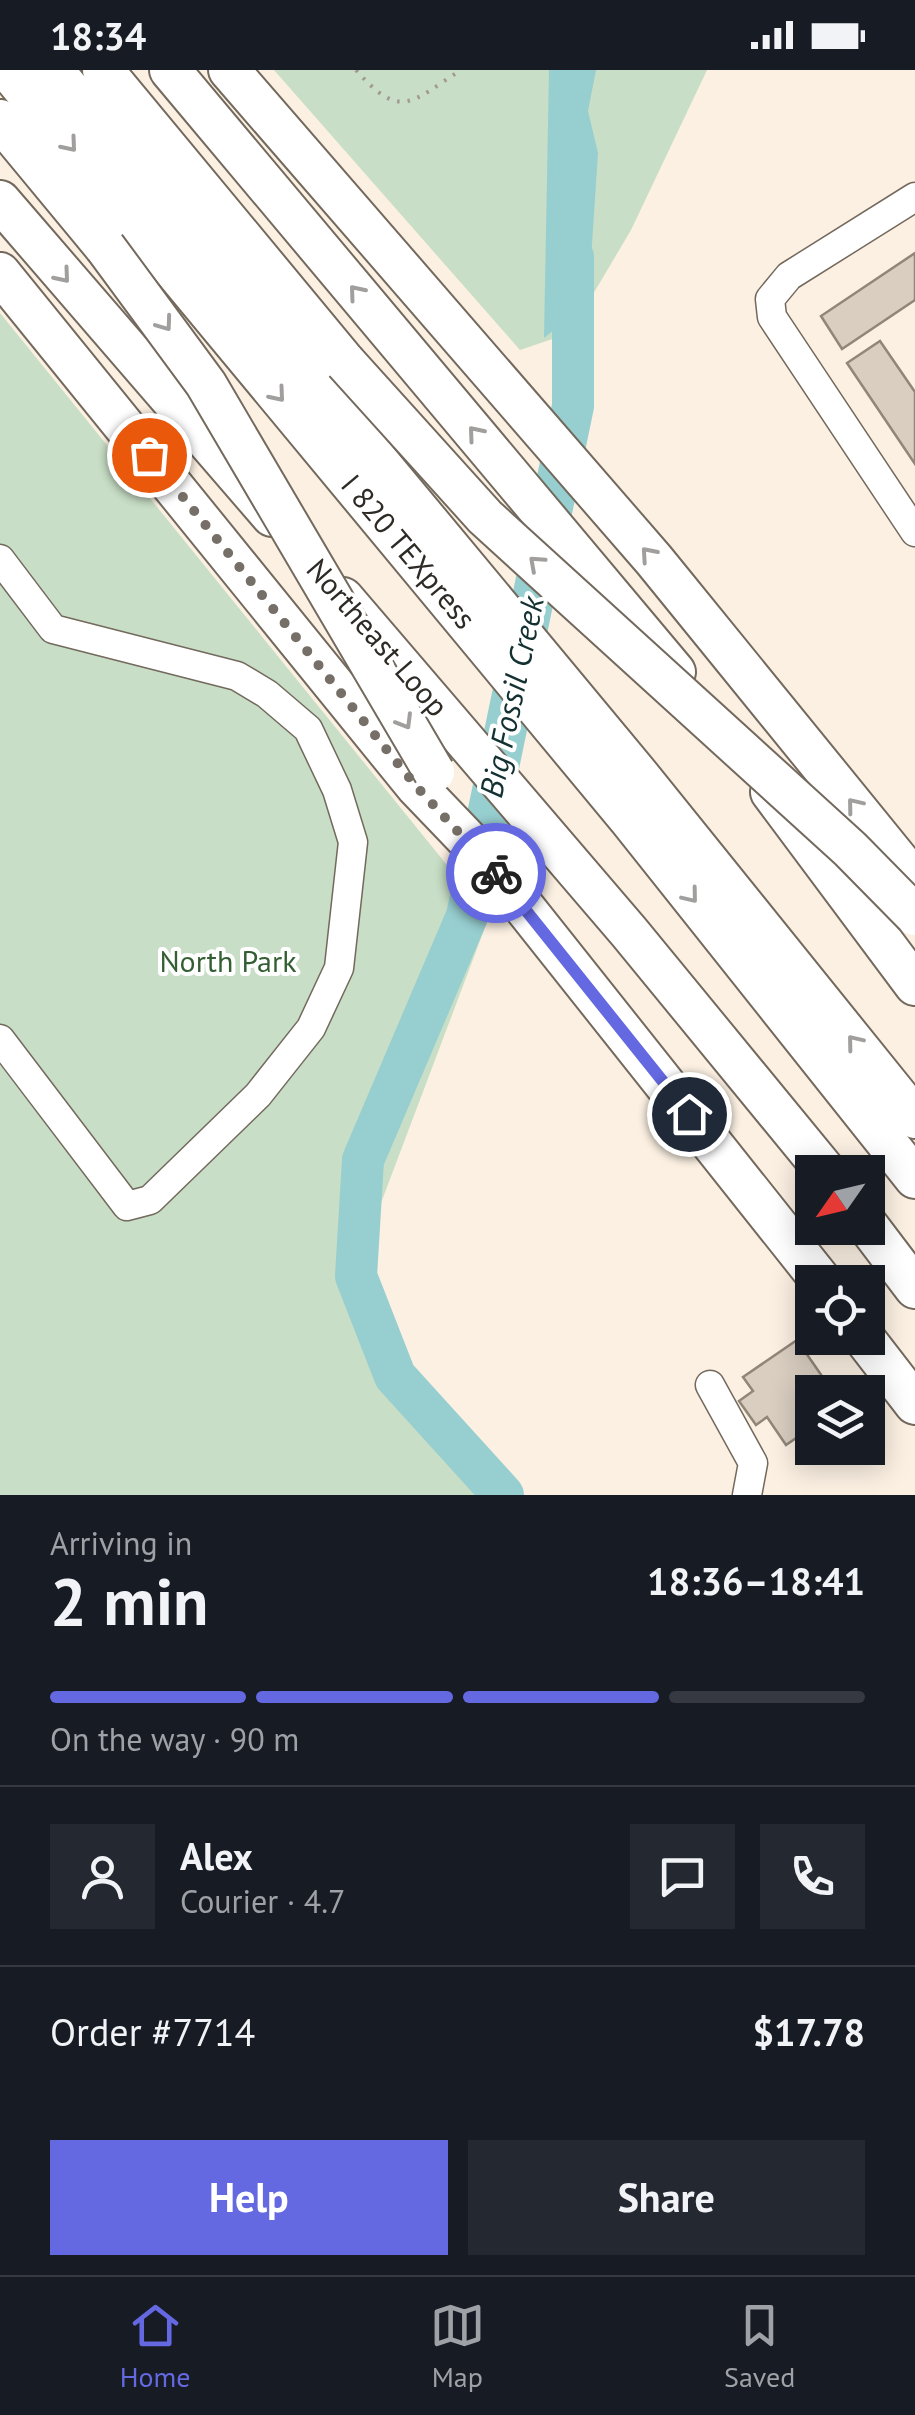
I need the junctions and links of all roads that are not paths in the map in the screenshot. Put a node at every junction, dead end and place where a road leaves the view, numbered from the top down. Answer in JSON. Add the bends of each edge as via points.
{"nodes":[{"id":1,"x":8,"y":70,"type":"edge"},
{"id":2,"x":54,"y":70,"type":"edge"},
{"id":3,"x":103,"y":70,"type":"edge"},
{"id":4,"x":170,"y":70,"type":"edge"},
{"id":5,"x":229,"y":70,"type":"edge"},
{"id":6,"x":0,"y":120,"type":"edge"},
{"id":7,"x":915,"y":197,"type":"edge"},
{"id":8,"x":0,"y":201,"type":"edge"},
{"id":9,"x":0,"y":272,"type":"edge"},
{"id":10,"x":915,"y":532,"type":"edge"},
{"id":11,"x":0,"y":559,"type":"edge"},
{"id":12,"x":485,"y":858,"type":"junction"},
{"id":13,"x":915,"y":881,"type":"edge"},
{"id":14,"x":915,"y":915,"type":"edge"},
{"id":15,"x":915,"y":985,"type":"edge"},
{"id":16,"x":0,"y":1039,"type":"edge"},
{"id":17,"x":915,"y":1118,"type":"edge"},
{"id":18,"x":812,"y":1155,"type":"edge"},
{"id":19,"x":915,"y":1178,"type":"edge"},
{"id":20,"x":882,"y":1245,"type":"edge"},
{"id":21,"x":809,"y":1265,"type":"edge"},
{"id":22,"x":915,"y":1288,"type":"edge"},
{"id":23,"x":877,"y":1355,"type":"edge"},
{"id":24,"x":710,"y":1385,"type":"dead end"},
{"id":25,"x":915,"y":1404,"type":"edge"},
{"id":26,"x":747,"y":1495,"type":"edge"}],
"edges":[{"from":1,"to":19,"type":"highway","name":"I 820 TEXpress","one_way":true,"via":[[630,820]]},
{"from":17,"to":2,"type":"highway","name":"I 820 TEXpress","one_way":true},
{"from":14,"to":3,"type":"highway","one_way":true,"bridge":true,"via":[[486,517],[344,362]]},
{"from":15,"to":4,"type":"highway","one_way":true,"via":[[672,669]]},
{"from":13,"to":5,"type":"highway","one_way":true,"via":[[654,560]]},
{"from":6,"to":12,"type":"highway","one_way":true,"bridge":true,"via":[[206,384]]},
{"from":7,"to":10,"type":"lane","via":[[790,276],[770,299],[772,317]]},
{"from":8,"to":18,"type":"highway","name":"Northeast Loop","one_way":true,"via":[[629,932]]},
{"from":9,"to":12,"type":"highway","via":[[416,786]]},
{"from":11,"to":16,"type":"lane","via":[[53,629],[237,676],[266,694],[308,729],[338,790],[353,842],[339,968],[311,1028],[258,1095],[150,1200],[127,1206]]},
{"from":12,"to":21,"type":"highway"},
{"from":20,"to":22,"type":"highway"},
{"from":23,"to":25,"type":"highway"},
{"from":24,"to":26,"type":"lane","via":[[753,1462]]}]}
